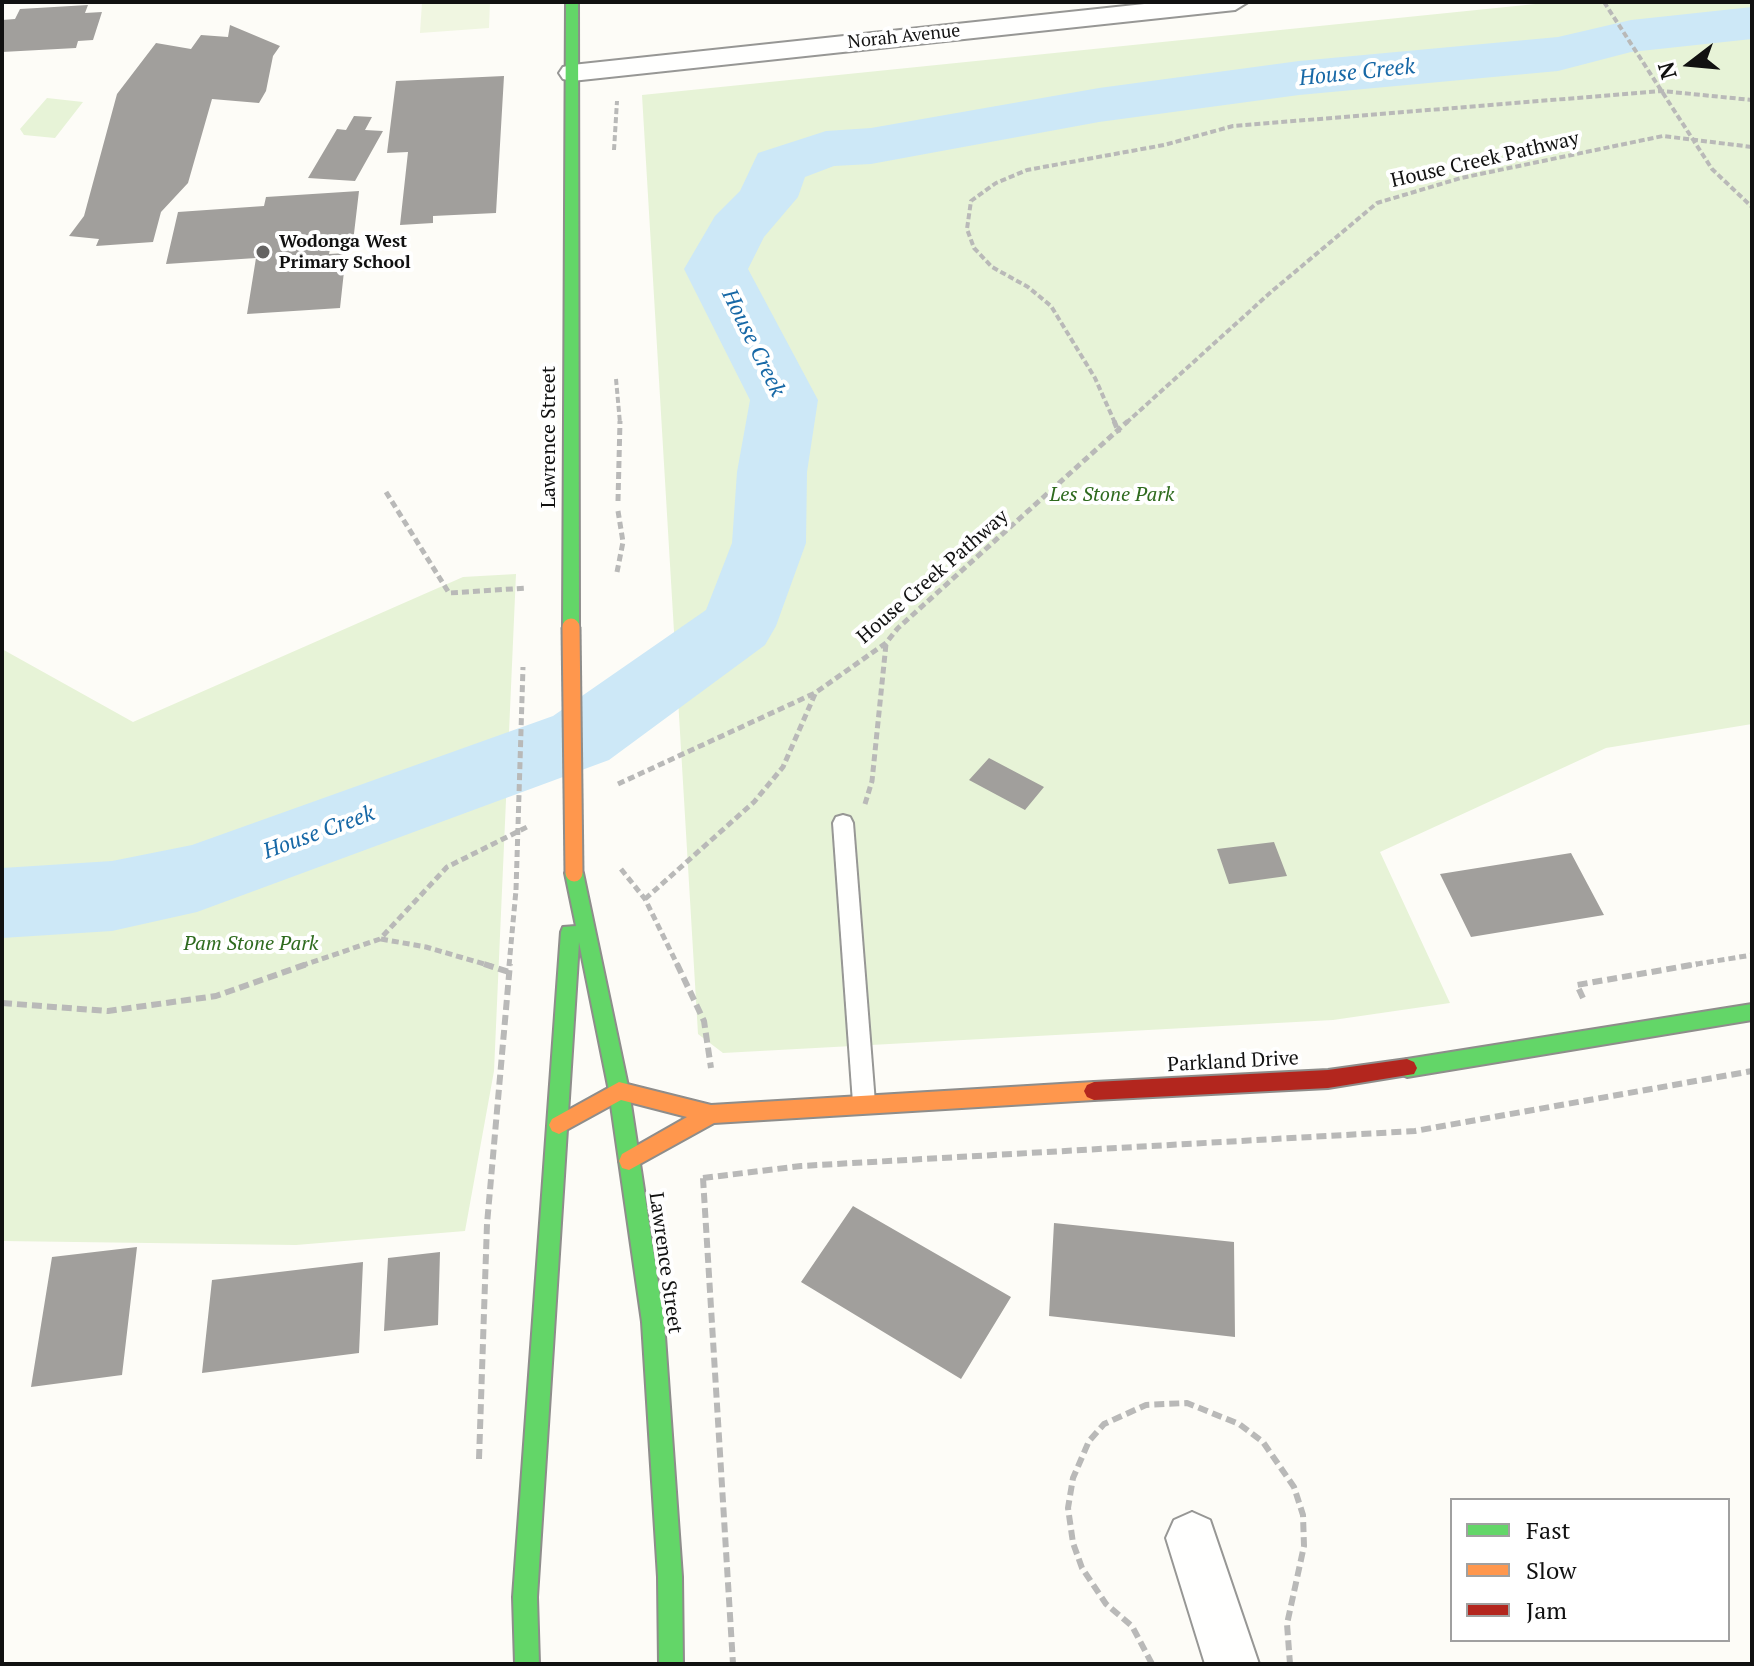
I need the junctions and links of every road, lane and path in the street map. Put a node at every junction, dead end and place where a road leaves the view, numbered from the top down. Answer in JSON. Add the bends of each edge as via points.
{"nodes":[{"id":1,"x":572,"y":2,"type":"edge"},
{"id":2,"x":1235,"y":2,"type":"edge"},
{"id":3,"x":1604,"y":2,"type":"edge"},
{"id":4,"x":572,"y":73,"type":"junction"},
{"id":5,"x":1662,"y":91,"type":"junction"},
{"id":6,"x":1752,"y":100,"type":"edge"},
{"id":7,"x":1691,"y":138,"type":"junction"},
{"id":8,"x":1752,"y":147,"type":"edge"},
{"id":9,"x":1752,"y":207,"type":"edge"},
{"id":10,"x":1119,"y":433,"type":"junction"},
{"id":11,"x":386,"y":492,"type":"dead end"},
{"id":12,"x":527,"y":588,"type":"dead end"},
{"id":13,"x":886,"y":643,"type":"junction"},
{"id":14,"x":524,"y":660,"type":"dead end"},
{"id":15,"x":815,"y":693,"type":"junction"},
{"id":16,"x":604,"y":791,"type":"dead end"},
{"id":17,"x":843,"y":823,"type":"joint"},
{"id":18,"x":534,"y":824,"type":"dead end"},
{"id":19,"x":620,"y":868,"type":"dead end"},
{"id":20,"x":574,"y":873,"type":"junction"},
{"id":21,"x":645,"y":899,"type":"junction"},
{"id":22,"x":380,"y":939,"type":"junction"},
{"id":23,"x":1752,"y":955,"type":"edge"},
{"id":24,"x":509,"y":972,"type":"junction"},
{"id":25,"x":2,"y":1003,"type":"edge"},
{"id":26,"x":1752,"y":1012,"type":"edge"},
{"id":27,"x":1603,"y":1038,"type":"junction"},
{"id":28,"x":1752,"y":1071,"type":"edge"},
{"id":29,"x":619,"y":1091,"type":"junction"},
{"id":30,"x":864,"y":1103,"type":"junction"},
{"id":31,"x":711,"y":1114,"type":"junction"},
{"id":32,"x":559,"y":1125,"type":"junction"},
{"id":33,"x":629,"y":1161,"type":"junction"},
{"id":34,"x":703,"y":1178,"type":"junction"},
{"id":35,"x":479,"y":1462,"type":"dead end"},
{"id":36,"x":1192,"y":1538,"type":"dead end"},
{"id":37,"x":527,"y":1664,"type":"edge"},
{"id":38,"x":671,"y":1664,"type":"edge"},
{"id":39,"x":733,"y":1664,"type":"edge"},
{"id":40,"x":1232,"y":1664,"type":"edge"}],
"edges":[{"from":1,"to":4,"type":"main road","name":"Lawrence Street"},
{"from":2,"to":4,"type":"street","name":"Norah Avenue"},
{"from":3,"to":5,"type":"path"},
{"from":4,"to":20,"type":"main road","name":"Lawrence Street","bridge":true},
{"from":5,"to":6,"type":"path"},
{"from":5,"to":7,"type":"path"},
{"from":5,"to":10,"type":"path","via":[[1233,126],[1149,149],[1027,170],[996,183],[971,201],[967,229],[974,248],[992,267],[1051,306],[1095,378]]},
{"from":7,"to":8,"type":"path","name":"House Creek Pathway"},
{"from":7,"to":9,"type":"path","via":[[1712,169]]},
{"from":7,"to":10,"type":"path","name":"House Creek Pathway","via":[[1663,136],[1461,178],[1377,203],[1271,292]]},
{"from":10,"to":13,"type":"path","name":"House Creek Pathway"},
{"from":11,"to":12,"type":"path","via":[[449,593]]},
{"from":13,"to":15,"type":"path","name":"House Creek Pathway"},
{"from":13,"to":17,"type":"path","via":[[869,800]]},
{"from":14,"to":24,"type":"path","bridge":true},
{"from":15,"to":16,"type":"path","name":"House Creek Pathway"},
{"from":15,"to":21,"type":"path","via":[[783,767],[754,802]]},
{"from":17,"to":30,"type":"lane"},
{"from":18,"to":22,"type":"path","via":[[447,867]]},
{"from":19,"to":21,"type":"path"},
{"from":20,"to":29,"type":"main road","name":"Lawrence Street"},
{"from":20,"to":32,"type":"main road","name":"Lawrence Street"},
{"from":21,"to":31,"type":"path","via":[[704,1021],[712,1073]]},
{"from":22,"to":24,"type":"path"},
{"from":22,"to":25,"type":"path","via":[[216,996],[108,1011]]},
{"from":23,"to":27,"type":"path","via":[[1577,985]]},
{"from":24,"to":35,"type":"path","via":[[487,1224]]},
{"from":26,"to":27,"type":"main road","name":"Parkland Drive"},
{"from":27,"to":30,"type":"main road","name":"Parkland Drive","via":[[1328,1079]]},
{"from":28,"to":34,"type":"path","via":[[1415,1131],[801,1166]]},
{"from":29,"to":31,"type":"main road","name":"Parkland Drive"},
{"from":29,"to":32,"type":"main road"},
{"from":29,"to":33,"type":"main road","name":"Lawrence Street"},
{"from":30,"to":31,"type":"main road","name":"Parkland Drive"},
{"from":31,"to":33,"type":"main road","name":"Parkland Drive"},
{"from":31,"to":34,"type":"path"},
{"from":32,"to":37,"type":"main road","name":"Lawrence Street","via":[[525,1597]]},
{"from":33,"to":38,"type":"main road","name":"Lawrence Street","via":[[653,1322]]},
{"from":34,"to":39,"type":"path"},
{"from":36,"to":40,"type":"street"}]}
